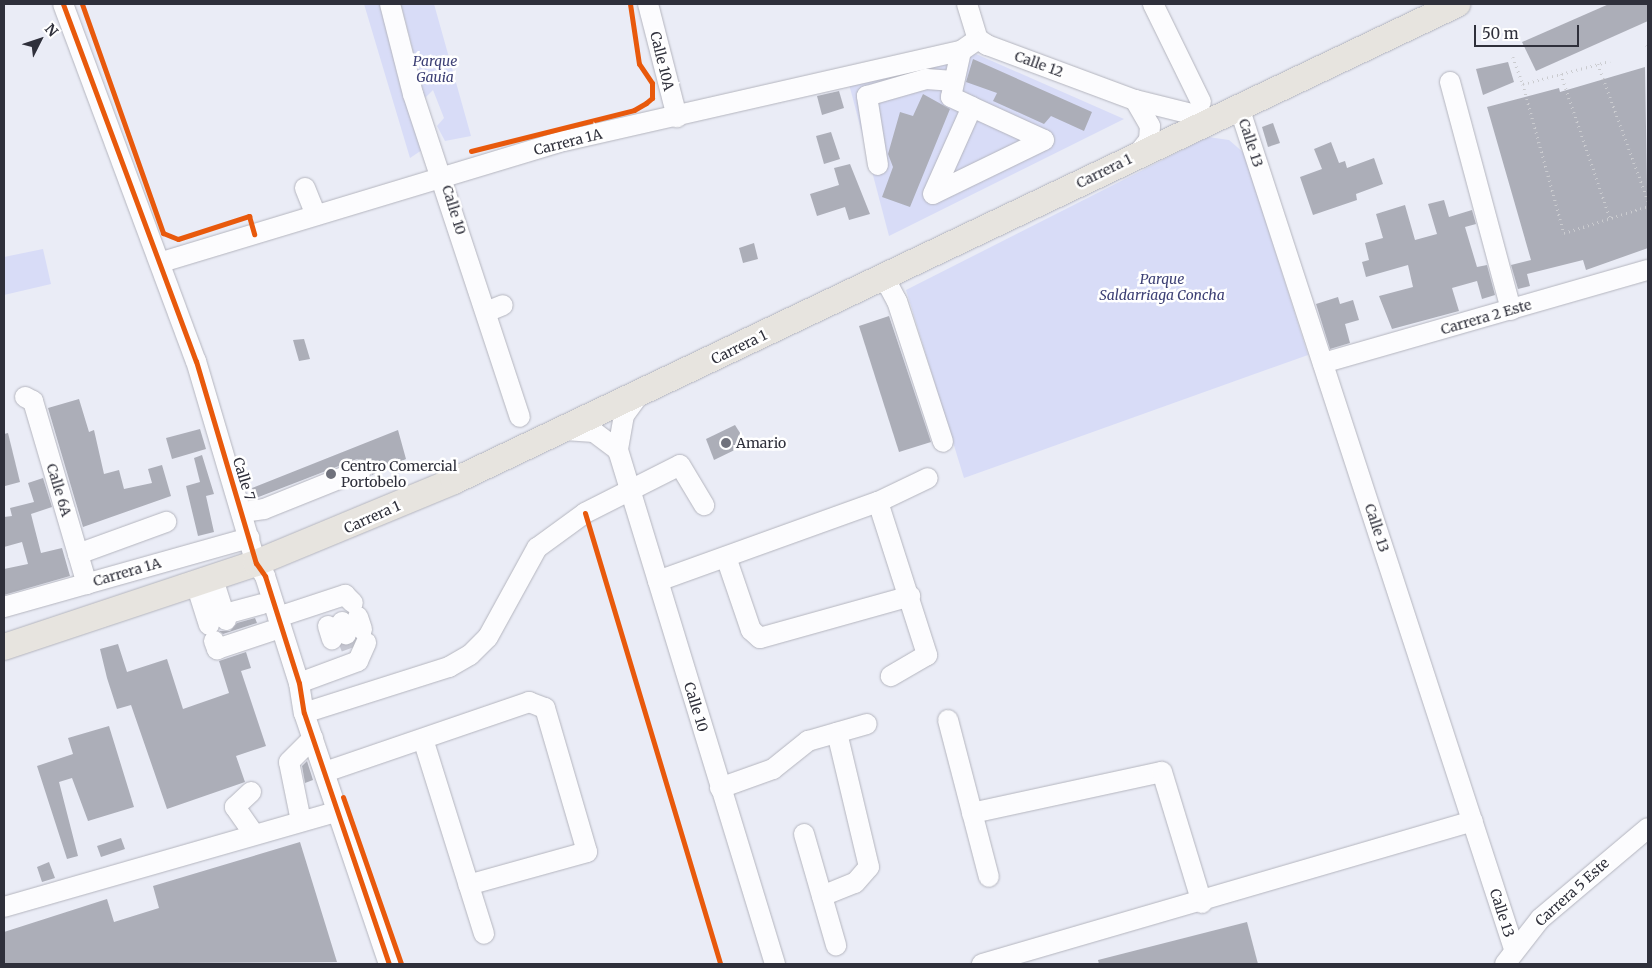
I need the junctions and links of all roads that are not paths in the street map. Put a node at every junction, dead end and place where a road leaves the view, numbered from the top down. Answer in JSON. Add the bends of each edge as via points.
{"nodes":[{"id":1,"x":63,"y":4,"type":"edge"},
{"id":2,"x":390,"y":4,"type":"edge"},
{"id":3,"x":648,"y":4,"type":"edge"},
{"id":4,"x":967,"y":4,"type":"edge"},
{"id":5,"x":1152,"y":4,"type":"edge"},
{"id":6,"x":1457,"y":4,"type":"edge"},
{"id":7,"x":978,"y":39,"type":"junction"},
{"id":8,"x":958,"y":66,"type":"junction"},
{"id":9,"x":1450,"y":82,"type":"dead end"},
{"id":10,"x":1135,"y":100,"type":"junction"},
{"id":11,"x":972,"y":107,"type":"junction"},
{"id":12,"x":1239,"y":107,"type":"junction"},
{"id":13,"x":1206,"y":110,"type":"junction"},
{"id":14,"x":686,"y":119,"type":"junction"},
{"id":15,"x":1137,"y":156,"type":"junction"},
{"id":16,"x":878,"y":166,"type":"dead end"},
{"id":17,"x":443,"y":177,"type":"junction"},
{"id":18,"x":305,"y":188,"type":"dead end"},
{"id":19,"x":316,"y":216,"type":"junction"},
{"id":20,"x":162,"y":262,"type":"junction"},
{"id":21,"x":1648,"y":270,"type":"edge"},
{"id":22,"x":884,"y":277,"type":"junction"},
{"id":23,"x":1511,"y":310,"type":"junction"},
{"id":24,"x":1323,"y":363,"type":"junction"},
{"id":25,"x":638,"y":396,"type":"junction"},
{"id":26,"x":27,"y":397,"type":"dead end"},
{"id":27,"x":520,"y":417,"type":"dead end"},
{"id":28,"x":565,"y":430,"type":"junction"},
{"id":29,"x":943,"y":442,"type":"dead end"},
{"id":30,"x":618,"y":450,"type":"junction"},
{"id":31,"x":361,"y":470,"type":"dead end"},
{"id":32,"x":928,"y":478,"type":"dead end"},
{"id":33,"x":630,"y":494,"type":"junction"},
{"id":34,"x":878,"y":502,"type":"junction"},
{"id":35,"x":704,"y":504,"type":"dead end"},
{"id":36,"x":243,"y":512,"type":"junction"},
{"id":37,"x":166,"y":522,"type":"dead end"},
{"id":38,"x":250,"y":538,"type":"junction"},
{"id":39,"x":78,"y":554,"type":"junction"},
{"id":40,"x":727,"y":560,"type":"junction"},
{"id":41,"x":256,"y":563,"type":"junction"},
{"id":42,"x":204,"y":582,"type":"junction"},
{"id":43,"x":658,"y":582,"type":"junction"},
{"id":44,"x":87,"y":584,"type":"junction"},
{"id":45,"x":910,"y":596,"type":"junction"},
{"id":46,"x":258,"y":605,"type":"junction"},
{"id":47,"x":4,"y":607,"type":"edge"},
{"id":48,"x":271,"y":627,"type":"junction"},
{"id":49,"x":223,"y":630,"type":"junction"},
{"id":50,"x":4,"y":647,"type":"edge"},
{"id":51,"x":891,"y":676,"type":"dead end"},
{"id":52,"x":298,"y":683,"type":"junction"},
{"id":53,"x":304,"y":713,"type":"junction"},
{"id":54,"x":948,"y":720,"type":"dead end"},
{"id":55,"x":867,"y":724,"type":"dead end"},
{"id":56,"x":837,"y":733,"type":"junction"},
{"id":57,"x":313,"y":738,"type":"junction"},
{"id":58,"x":423,"y":739,"type":"junction"},
{"id":59,"x":325,"y":772,"type":"junction"},
{"id":60,"x":720,"y":788,"type":"junction"},
{"id":61,"x":251,"y":792,"type":"dead end"},
{"id":62,"x":338,"y":811,"type":"junction"},
{"id":63,"x":972,"y":813,"type":"junction"},
{"id":64,"x":301,"y":821,"type":"junction"},
{"id":65,"x":1473,"y":821,"type":"junction"},
{"id":66,"x":1648,"y":828,"type":"edge"},
{"id":67,"x":253,"y":833,"type":"junction"},
{"id":68,"x":804,"y":834,"type":"dead end"},
{"id":69,"x":989,"y":877,"type":"dead end"},
{"id":70,"x":468,"y":885,"type":"junction"},
{"id":71,"x":822,"y":896,"type":"junction"},
{"id":72,"x":1202,"y":903,"type":"junction"},
{"id":73,"x":4,"y":906,"type":"edge"},
{"id":74,"x":484,"y":934,"type":"dead end"},
{"id":75,"x":836,"y":944,"type":"dead end"},
{"id":76,"x":1509,"y":957,"type":"edge"},
{"id":77,"x":387,"y":962,"type":"edge"},
{"id":78,"x":774,"y":964,"type":"edge"},
{"id":79,"x":982,"y":964,"type":"edge"}],
"edges":[{"from":1,"to":20,"type":"street","name":"Calle 7","via":[[92,90]]},
{"from":2,"to":17,"type":"street","name":"Calle 10","via":[[413,94]]},
{"from":3,"to":14,"type":"street","name":"Calle 10A","via":[[662,27]]},
{"from":4,"to":7,"type":"street"},
{"from":5,"to":13,"type":"street"},
{"from":6,"to":12,"type":"main road","name":"Carrera 1"},
{"from":7,"to":8,"type":"street","name":"Carrera 1A"},
{"from":7,"to":10,"type":"street","name":"Calle 12"},
{"from":8,"to":11,"type":"street","via":[[951,97]]},
{"from":8,"to":14,"type":"street","name":"Carrera 1A"},
{"from":8,"to":16,"type":"street","via":[[867,96]]},
{"from":9,"to":23,"type":"street"},
{"from":10,"to":13,"type":"street","name":"Calle 12"},
{"from":10,"to":15,"type":"street","via":[[1150,126],[1149,140]]},
{"from":11,"to":11,"type":"street","via":[[1044,140],[933,194],[968,115]]},
{"from":12,"to":13,"type":"main road","name":"Carrera 1"},
{"from":12,"to":24,"type":"street","name":"Calle 13"},
{"from":13,"to":15,"type":"main road","name":"Carrera 1"},
{"from":14,"to":17,"type":"street","name":"Carrera 1A","via":[[564,141]]},
{"from":15,"to":22,"type":"main road","name":"Carrera 1"},
{"from":17,"to":19,"type":"street","name":"Carrera 1A"},
{"from":17,"to":27,"type":"street","name":"Calle 10","via":[[468,274],[495,308]]},
{"from":18,"to":19,"type":"street"},
{"from":19,"to":20,"type":"street","name":"Carrera 1A"},
{"from":20,"to":36,"type":"street","name":"Calle 7","via":[[162,287],[203,359]]},
{"from":21,"to":23,"type":"street","name":"Carrera 2 Este"},
{"from":22,"to":25,"type":"main road","name":"Carrera 1"},
{"from":22,"to":29,"type":"street","via":[[897,301]]},
{"from":23,"to":24,"type":"street","name":"Carrera 2 Este"},
{"from":24,"to":65,"type":"street","name":"Calle 13"},
{"from":25,"to":28,"type":"main road","name":"Carrera 1"},
{"from":25,"to":30,"type":"street","via":[[624,415]]},
{"from":26,"to":39,"type":"street","name":"Calle 6A"},
{"from":28,"to":30,"type":"street","via":[[594,432]]},
{"from":28,"to":41,"type":"main road","name":"Carrera 1"},
{"from":30,"to":33,"type":"street","name":"Calle 10"},
{"from":31,"to":36,"type":"street","via":[[264,509]]},
{"from":32,"to":34,"type":"street"},
{"from":33,"to":35,"type":"street","via":[[680,465]]},
{"from":33,"to":43,"type":"street","name":"Calle 10"},
{"from":33,"to":53,"type":"street","via":[[568,522],[542,542],[488,637],[470,655],[449,667]]},
{"from":34,"to":40,"type":"street"},
{"from":34,"to":45,"type":"street"},
{"from":36,"to":38,"type":"street","name":"Calle 7"},
{"from":37,"to":39,"type":"street"},
{"from":38,"to":41,"type":"street","name":"Calle 7"},
{"from":38,"to":44,"type":"street","name":"Carrera 1A"},
{"from":39,"to":44,"type":"street","name":"Calle 6A"},
{"from":40,"to":43,"type":"street"},
{"from":40,"to":45,"type":"street","via":[[750,630],[760,638]]},
{"from":41,"to":42,"type":"main road","name":"Carrera 1"},
{"from":41,"to":46,"type":"street","name":"Calle 7"},
{"from":41,"to":48,"type":"street","name":"Calle 7"},
{"from":42,"to":49,"type":"street"},
{"from":42,"to":50,"type":"main road","name":"Carrera 1"},
{"from":43,"to":60,"type":"street","name":"Calle 10"},
{"from":44,"to":47,"type":"street","name":"Carrera 1A"},
{"from":45,"to":51,"type":"street","via":[[927,655]]},
{"from":46,"to":48,"type":"street","name":"Calle 7"},
{"from":46,"to":49,"type":"street"},
{"from":48,"to":49,"type":"street"},
{"from":48,"to":52,"type":"street","name":"Calle 7"},
{"from":48,"to":52,"type":"street","via":[[343,629]]},
{"from":48,"to":53,"type":"street","name":"Calle 7","via":[[292,701]]},
{"from":52,"to":53,"type":"street","name":"Calle 7"},
{"from":53,"to":57,"type":"street","name":"Calle 7"},
{"from":54,"to":63,"type":"street"},
{"from":55,"to":56,"type":"street"},
{"from":56,"to":60,"type":"street","via":[[795,747],[773,770]]},
{"from":56,"to":71,"type":"street","via":[[869,867],[856,883]]},
{"from":57,"to":59,"type":"street","name":"Calle 7"},
{"from":57,"to":64,"type":"street","via":[[288,762]]},
{"from":58,"to":59,"type":"street"},
{"from":58,"to":70,"type":"street"},
{"from":58,"to":70,"type":"street","via":[[529,702],[545,708],[551,720],[587,852]]},
{"from":59,"to":62,"type":"street","name":"Calle 7"},
{"from":60,"to":78,"type":"street","name":"Calle 10"},
{"from":61,"to":67,"type":"street","via":[[235,807]]},
{"from":62,"to":64,"type":"street"},
{"from":62,"to":77,"type":"street","name":"Calle 7"},
{"from":63,"to":69,"type":"street"},
{"from":63,"to":72,"type":"street","via":[[1162,772]]},
{"from":64,"to":67,"type":"street"},
{"from":65,"to":72,"type":"street"},
{"from":65,"to":76,"type":"street","name":"Calle 13"},
{"from":66,"to":76,"type":"street","name":"Carrera 5 Este","via":[[1572,890]]},
{"from":67,"to":73,"type":"street"},
{"from":68,"to":71,"type":"street"},
{"from":70,"to":74,"type":"street"},
{"from":71,"to":75,"type":"street"},
{"from":72,"to":79,"type":"street"}]}
